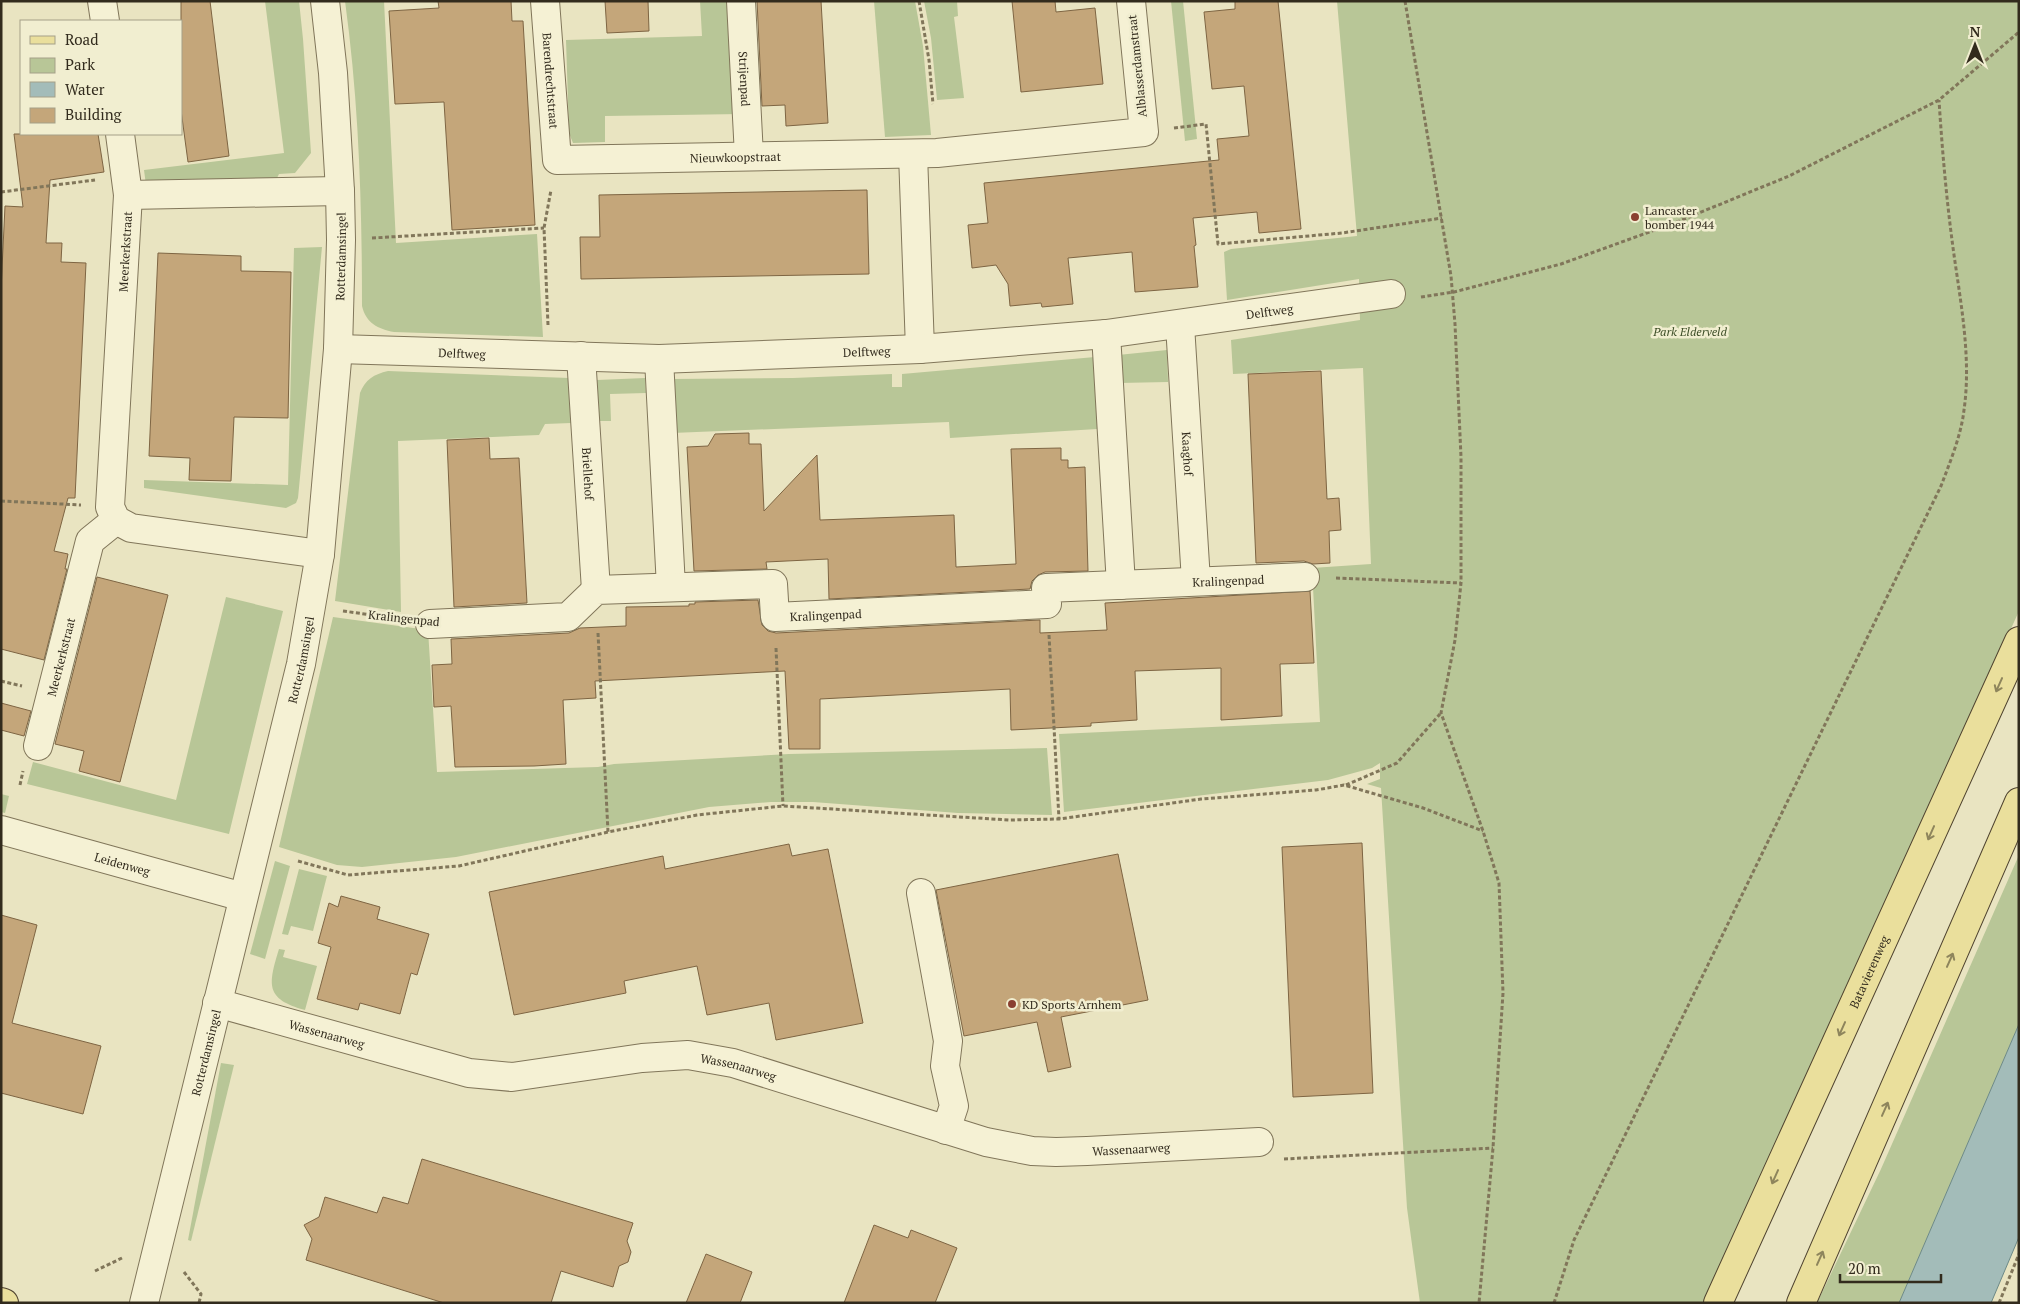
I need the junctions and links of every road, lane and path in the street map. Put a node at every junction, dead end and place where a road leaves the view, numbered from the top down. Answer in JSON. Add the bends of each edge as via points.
{"nodes":[{"id":1,"x":102,"y":1,"type":"edge"},
{"id":2,"x":325,"y":1,"type":"edge"},
{"id":3,"x":545,"y":1,"type":"edge"},
{"id":4,"x":741,"y":1,"type":"edge"},
{"id":5,"x":920,"y":1,"type":"edge"},
{"id":6,"x":1131,"y":1,"type":"edge"},
{"id":7,"x":1405,"y":1,"type":"edge"},
{"id":8,"x":105,"y":20,"type":"edge"},
{"id":9,"x":2019,"y":32,"type":"edge"},
{"id":10,"x":1938,"y":100,"type":"junction"},
{"id":11,"x":933,"y":104,"type":"dead end"},
{"id":12,"x":1144,"y":132,"type":"junction"},
{"id":13,"x":120,"y":135,"type":"edge"},
{"id":14,"x":914,"y":154,"type":"junction"},
{"id":15,"x":749,"y":156,"type":"junction"},
{"id":16,"x":557,"y":160,"type":"junction"},
{"id":17,"x":340,"y":191,"type":"junction"},
{"id":18,"x":1,"y":192,"type":"edge"},
{"id":19,"x":128,"y":196,"type":"junction"},
{"id":20,"x":1442,"y":218,"type":"junction"},
{"id":21,"x":544,"y":228,"type":"junction"},
{"id":22,"x":341,"y":240,"type":"junction"},
{"id":23,"x":1454,"y":292,"type":"junction"},
{"id":24,"x":1391,"y":294,"type":"joint"},
{"id":25,"x":1180,"y":325,"type":"junction"},
{"id":26,"x":1106,"y":334,"type":"junction"},
{"id":27,"x":338,"y":349,"type":"junction"},
{"id":28,"x":920,"y":349,"type":"junction"},
{"id":29,"x":550,"y":356,"type":"junction"},
{"id":30,"x":581,"y":356,"type":"junction"},
{"id":31,"x":659,"y":359,"type":"junction"},
{"id":32,"x":1,"y":501,"type":"edge"},
{"id":33,"x":113,"y":513,"type":"junction"},
{"id":34,"x":320,"y":554,"type":"junction"},
{"id":35,"x":1306,"y":577,"type":"joint"},
{"id":36,"x":1196,"y":581,"type":"junction"},
{"id":37,"x":1461,"y":583,"type":"junction"},
{"id":38,"x":1120,"y":585,"type":"junction"},
{"id":39,"x":671,"y":587,"type":"junction"},
{"id":40,"x":596,"y":590,"type":"junction"},
{"id":41,"x":1047,"y":604,"type":"junction"},
{"id":42,"x":312,"y":606,"type":"junction"},
{"id":43,"x":775,"y":617,"type":"junction"},
{"id":44,"x":430,"y":624,"type":"joint"},
{"id":45,"x":2019,"y":641,"type":"edge"},
{"id":46,"x":1440,"y":713,"type":"junction"},
{"id":47,"x":38,"y":746,"type":"dead end"},
{"id":48,"x":1344,"y":785,"type":"junction"},
{"id":49,"x":2019,"y":802,"type":"edge"},
{"id":50,"x":783,"y":806,"type":"junction"},
{"id":51,"x":1059,"y":819,"type":"junction"},
{"id":52,"x":1,"y":830,"type":"edge"},
{"id":53,"x":1484,"y":831,"type":"junction"},
{"id":54,"x":608,"y":832,"type":"junction"},
{"id":55,"x":298,"y":861,"type":"dead end"},
{"id":56,"x":921,"y":893,"type":"dead end"},
{"id":57,"x":243,"y":897,"type":"junction"},
{"id":58,"x":217,"y":1003,"type":"junction"},
{"id":59,"x":946,"y":1130,"type":"junction"},
{"id":60,"x":1259,"y":1142,"type":"joint"},
{"id":61,"x":1493,"y":1148,"type":"junction"},
{"id":62,"x":2019,"y":1254,"type":"edge"},
{"id":63,"x":184,"y":1272,"type":"dead end"},
{"id":64,"x":144,"y":1303,"type":"edge"},
{"id":65,"x":199,"y":1303,"type":"edge"},
{"id":66,"x":1479,"y":1303,"type":"edge"},
{"id":67,"x":1554,"y":1303,"type":"edge"},
{"id":68,"x":1718,"y":1303,"type":"edge"},
{"id":69,"x":1801,"y":1303,"type":"edge"},
{"id":70,"x":1999,"y":1303,"type":"edge"}],
"edges":[{"from":1,"to":8,"type":"street"},
{"from":2,"to":17,"type":"street","name":"Rotterdamsingel"},
{"from":3,"to":16,"type":"street","name":"Barendrechtstraat"},
{"from":4,"to":15,"type":"street","name":"Strijenpad"},
{"from":5,"to":11,"type":"path"},
{"from":6,"to":12,"type":"street","name":"Alblasserdamstraat"},
{"from":7,"to":20,"type":"path"},
{"from":9,"to":10,"type":"path"},
{"from":10,"to":23,"type":"path","via":[[1789,176],[1677,222],[1561,264]]},
{"from":10,"to":67,"type":"path","via":[[1966,365],[1964,410],[1955,449],[1941,486],[1574,1240]]},
{"from":12,"to":14,"type":"street","name":"Nieuwkoopstraat"},
{"from":12,"to":20,"type":"path","via":[[1206,124],[1218,244],[1342,233]]},
{"from":13,"to":19,"type":"street"},
{"from":14,"to":15,"type":"street","name":"Nieuwkoopstraat"},
{"from":14,"to":28,"type":"street"},
{"from":15,"to":16,"type":"street","name":"Nieuwkoopstraat"},
{"from":16,"to":21,"type":"path"},
{"from":17,"to":19,"type":"street","name":"Meerkerkstraat"},
{"from":17,"to":22,"type":"street","name":"Rotterdamsingel"},
{"from":18,"to":19,"type":"path","via":[[103,179]]},
{"from":19,"to":33,"type":"street","name":"Meerkerkstraat"},
{"from":20,"to":23,"type":"path"},
{"from":21,"to":22,"type":"path"},
{"from":21,"to":29,"type":"path"},
{"from":22,"to":27,"type":"street","name":"Rotterdamsingel"},
{"from":23,"to":24,"type":"path","via":[[1423,298]]},
{"from":23,"to":37,"type":"path","via":[[1461,457]]},
{"from":24,"to":25,"type":"street","name":"Delftweg"},
{"from":25,"to":26,"type":"street","name":"Delftweg"},
{"from":25,"to":36,"type":"street","name":"Kaaghof"},
{"from":26,"to":28,"type":"street","name":"Delftweg"},
{"from":26,"to":38,"type":"street"},
{"from":27,"to":29,"type":"street","name":"Delftweg"},
{"from":27,"to":34,"type":"street","name":"Rotterdamsingel"},
{"from":28,"to":31,"type":"street","name":"Delftweg"},
{"from":29,"to":30,"type":"street","name":"Delftweg"},
{"from":30,"to":31,"type":"street","name":"Delftweg"},
{"from":30,"to":40,"type":"street","name":"Briellehof"},
{"from":31,"to":39,"type":"street"},
{"from":32,"to":33,"type":"path"},
{"from":33,"to":34,"type":"street","via":[[131,528]]},
{"from":33,"to":47,"type":"street","name":"Meerkerkstraat","via":[[90,541]]},
{"from":34,"to":42,"type":"street","name":"Rotterdamsingel"},
{"from":35,"to":36,"type":"street","name":"Kralingenpad"},
{"from":35,"to":37,"type":"path"},
{"from":36,"to":38,"type":"street","name":"Kralingenpad"},
{"from":37,"to":46,"type":"path","via":[[1455,640]]},
{"from":38,"to":41,"type":"street","name":"Kralingenpad","via":[[1046,588]]},
{"from":39,"to":40,"type":"street","name":"Kralingenpad"},
{"from":39,"to":43,"type":"street","name":"Kralingenpad","via":[[773,584]]},
{"from":40,"to":44,"type":"street","name":"Kralingenpad","via":[[568,617]]},
{"from":40,"to":54,"type":"path"},
{"from":41,"to":43,"type":"street","name":"Kralingenpad"},
{"from":41,"to":51,"type":"path"},
{"from":42,"to":44,"type":"path","name":"Kralingenpad"},
{"from":42,"to":57,"type":"street","name":"Rotterdamsingel","via":[[301,664]]},
{"from":43,"to":50,"type":"path"},
{"from":45,"to":68,"type":"main road","name":"Batavierenweg","one_way":true},
{"from":46,"to":48,"type":"path","via":[[1397,763]]},
{"from":46,"to":53,"type":"path"},
{"from":48,"to":51,"type":"path","via":[[1200,799]]},
{"from":48,"to":53,"type":"path","via":[[1432,811]]},
{"from":69,"to":49,"type":"main road","one_way":true},
{"from":50,"to":51,"type":"path","via":[[1009,820]]},
{"from":50,"to":54,"type":"path","via":[[697,815]]},
{"from":52,"to":57,"type":"street","name":"Leidenweg"},
{"from":53,"to":61,"type":"path","via":[[1499,883],[1502,992]]},
{"from":54,"to":55,"type":"path","via":[[459,866],[348,875]]},
{"from":56,"to":59,"type":"street","via":[[948,1041],[945,1066],[954,1106]]},
{"from":57,"to":58,"type":"street","name":"Rotterdamsingel"},
{"from":58,"to":59,"type":"street","name":"Wassenaarweg","via":[[469,1073],[512,1077],[642,1058],[697,1056],[733,1063]]},
{"from":58,"to":64,"type":"street","name":"Rotterdamsingel"},
{"from":59,"to":60,"type":"street","name":"Wassenaarweg","via":[[1008,1147],[1056,1152]]},
{"from":60,"to":61,"type":"path","via":[[1260,1161]]},
{"from":61,"to":66,"type":"path"},
{"from":62,"to":70,"type":"path"},
{"from":63,"to":65,"type":"path","via":[[201,1294]]}]}
